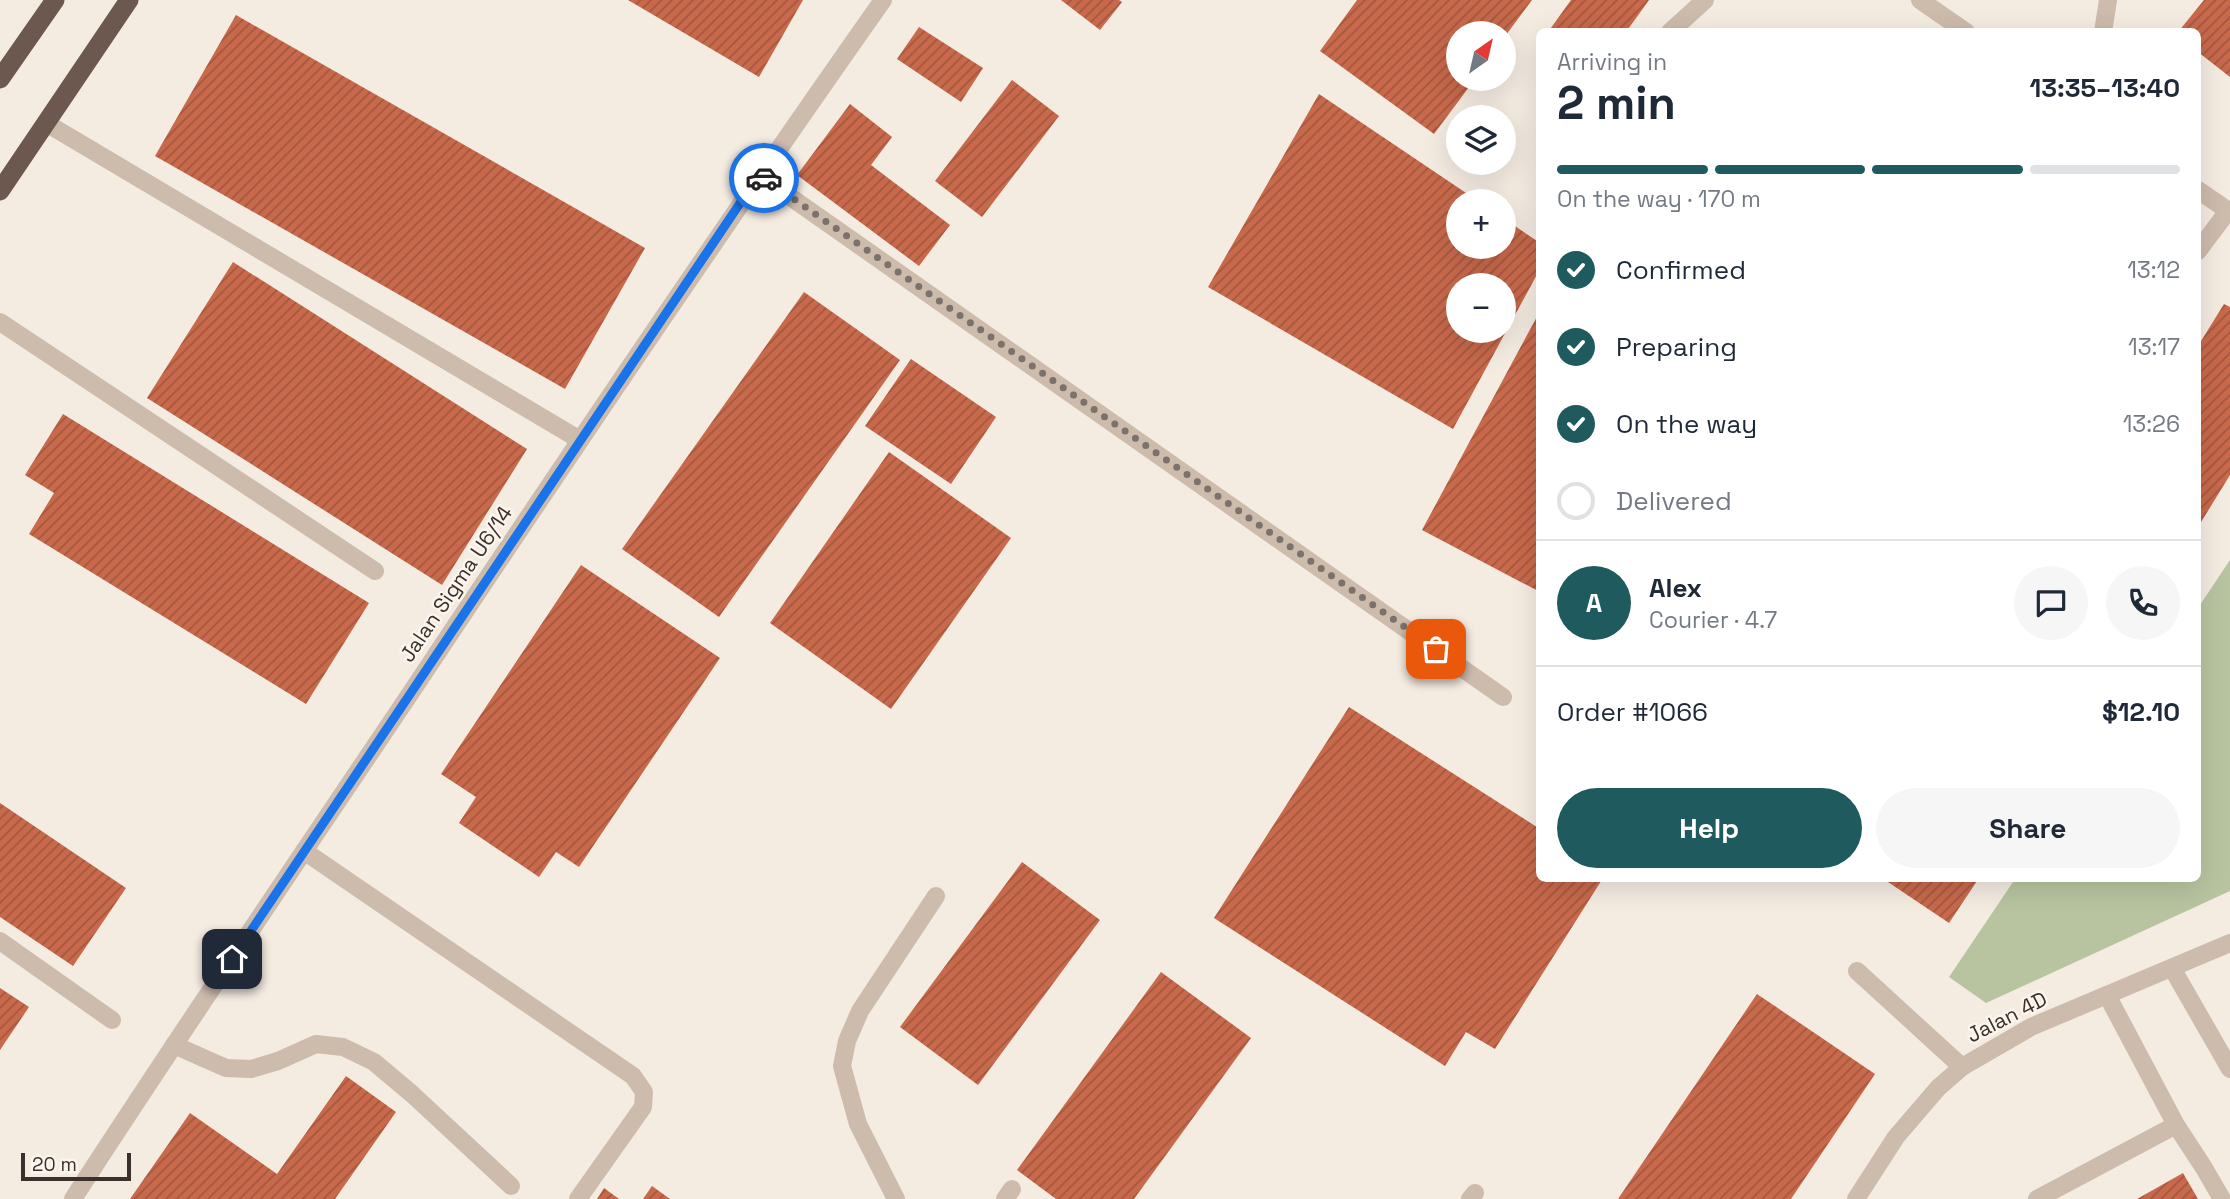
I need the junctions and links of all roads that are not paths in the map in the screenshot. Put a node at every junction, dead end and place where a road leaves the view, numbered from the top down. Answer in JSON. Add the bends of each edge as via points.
{"nodes":[{"id":1,"x":55,"y":0,"type":"edge"},
{"id":2,"x":129,"y":0,"type":"edge"},
{"id":3,"x":883,"y":0,"type":"edge"},
{"id":4,"x":1705,"y":0,"type":"edge"},
{"id":5,"x":1920,"y":0,"type":"edge"},
{"id":6,"x":2108,"y":0,"type":"edge"},
{"id":7,"x":1674,"y":28,"type":"edge"},
{"id":8,"x":1960,"y":28,"type":"edge"},
{"id":9,"x":2104,"y":28,"type":"edge"},
{"id":10,"x":0,"y":79,"type":"edge"},
{"id":11,"x":46,"y":123,"type":"junction"},
{"id":12,"x":759,"y":175,"type":"junction"},
{"id":13,"x":0,"y":191,"type":"edge"},
{"id":14,"x":2201,"y":192,"type":"edge"},
{"id":15,"x":2229,"y":211,"type":"edge"},
{"id":16,"x":2201,"y":247,"type":"edge"},
{"id":17,"x":0,"y":322,"type":"edge"},
{"id":18,"x":580,"y":440,"type":"junction"},
{"id":19,"x":375,"y":572,"type":"dead end"},
{"id":20,"x":1503,"y":697,"type":"dead end"},
{"id":21,"x":304,"y":851,"type":"junction"},
{"id":22,"x":936,"y":896,"type":"dead end"},
{"id":23,"x":0,"y":941,"type":"edge"},
{"id":24,"x":2230,"y":943,"type":"edge"},
{"id":25,"x":2172,"y":968,"type":"junction"},
{"id":26,"x":1857,"y":971,"type":"dead end"},
{"id":27,"x":2107,"y":995,"type":"junction"},
{"id":28,"x":112,"y":1020,"type":"dead end"},
{"id":29,"x":174,"y":1045,"type":"junction"},
{"id":30,"x":1962,"y":1067,"type":"junction"},
{"id":31,"x":2230,"y":1069,"type":"edge"},
{"id":32,"x":2176,"y":1125,"type":"junction"},
{"id":33,"x":511,"y":1186,"type":"dead end"},
{"id":34,"x":74,"y":1199,"type":"edge"},
{"id":35,"x":578,"y":1199,"type":"edge"},
{"id":36,"x":896,"y":1199,"type":"edge"},
{"id":37,"x":1856,"y":1199,"type":"edge"},
{"id":38,"x":2037,"y":1199,"type":"edge"},
{"id":39,"x":2222,"y":1199,"type":"edge"}],
"edges":[{"from":1,"to":10,"type":"highway"},
{"from":2,"to":11,"type":"highway"},
{"from":3,"to":12,"type":"street","name":"Jalan Sigma U6/14"},
{"from":4,"to":7,"type":"street"},
{"from":5,"to":8,"type":"street"},
{"from":6,"to":9,"type":"street"},
{"from":11,"to":13,"type":"highway"},
{"from":11,"to":18,"type":"street"},
{"from":12,"to":18,"type":"street","name":"Jalan Sigma U6/14"},
{"from":12,"to":20,"type":"street"},
{"from":14,"to":15,"type":"street"},
{"from":15,"to":16,"type":"street"},
{"from":17,"to":19,"type":"street"},
{"from":18,"to":21,"type":"street","name":"Jalan Sigma U6/14"},
{"from":21,"to":29,"type":"street","name":"Jalan Sigma U6/14"},
{"from":21,"to":35,"type":"street","via":[[633,1076],[644,1092],[643,1107]]},
{"from":22,"to":36,"type":"street","via":[[860,1011],[842,1066],[858,1124]]},
{"from":23,"to":28,"type":"street"},
{"from":24,"to":25,"type":"street","name":"Jalan 4D"},
{"from":25,"to":27,"type":"street","name":"Jalan 4D"},
{"from":25,"to":31,"type":"street"},
{"from":26,"to":30,"type":"street"},
{"from":27,"to":30,"type":"street","name":"Jalan 4D","via":[[2031,1027]]},
{"from":27,"to":32,"type":"street"},
{"from":29,"to":33,"type":"street","via":[[226,1068],[251,1069],[316,1044],[342,1047],[374,1062]]},
{"from":29,"to":34,"type":"street","name":"Jalan Sigma U6/14"},
{"from":30,"to":37,"type":"street","name":"Jalan 4D","via":[[1896,1137]]},
{"from":32,"to":38,"type":"street"},
{"from":32,"to":39,"type":"street"}]}
